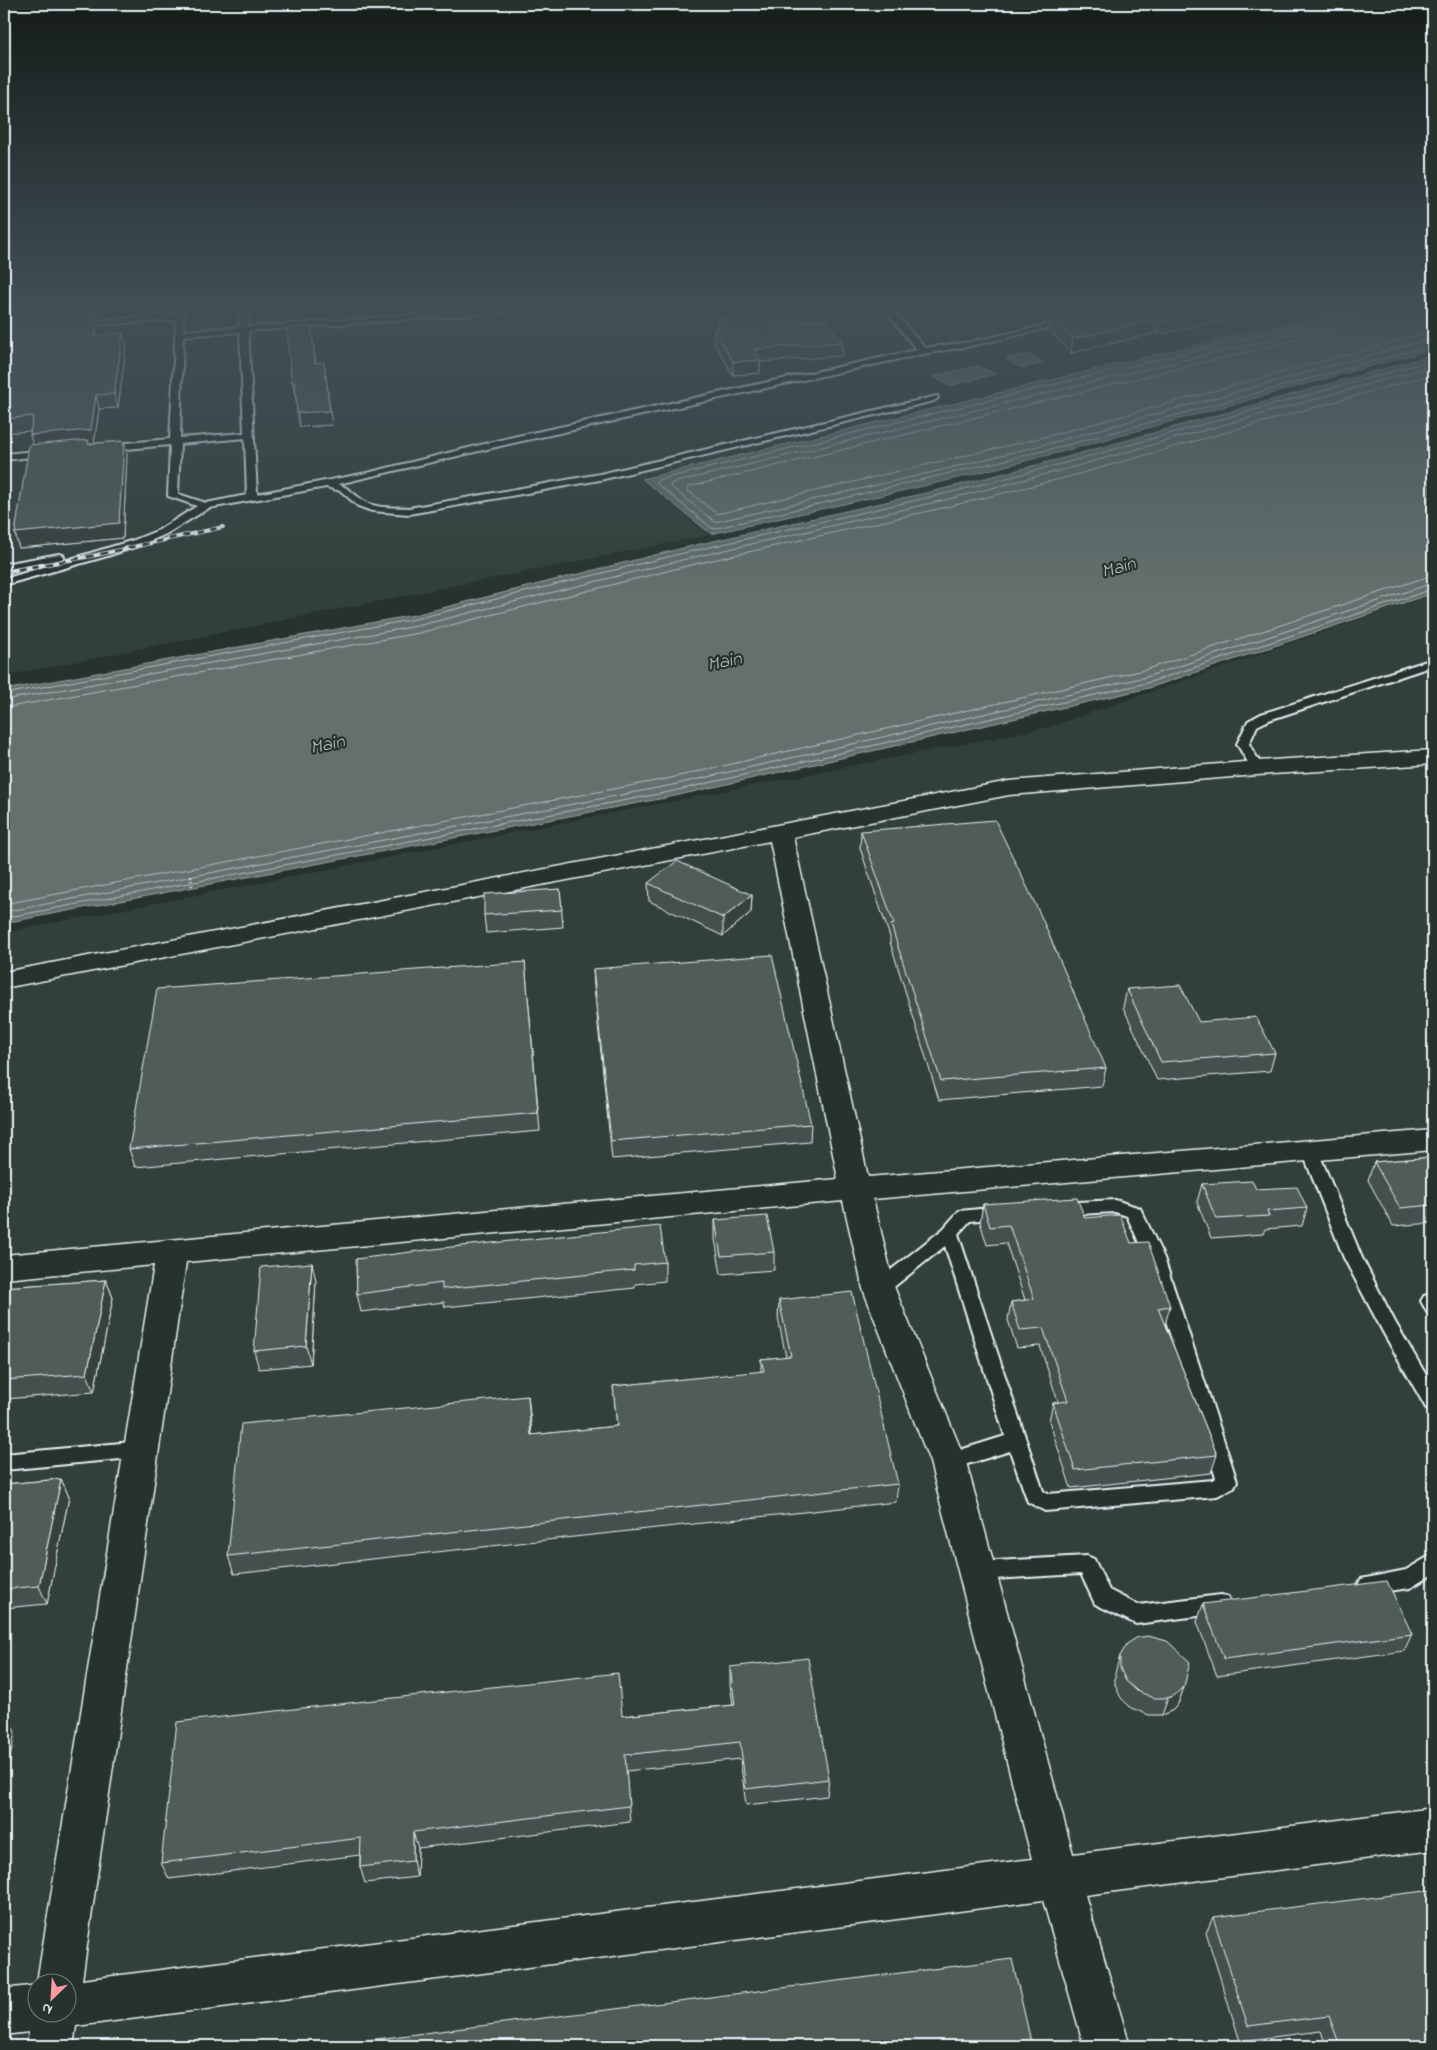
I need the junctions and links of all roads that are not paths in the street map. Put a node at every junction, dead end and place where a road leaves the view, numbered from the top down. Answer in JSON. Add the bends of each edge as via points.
{"nodes":[{"id":1,"x":177,"y":404,"type":"edge"},
{"id":2,"x":248,"y":404,"type":"edge"},
{"id":3,"x":680,"y":404,"type":"edge"},
{"id":4,"x":910,"y":404,"type":"edge"},
{"id":5,"x":249,"y":435,"type":"junction"},
{"id":6,"x":176,"y":442,"type":"junction"},
{"id":7,"x":100,"y":448,"type":"edge"},
{"id":8,"x":61,"y":452,"type":"edge"},
{"id":9,"x":4,"y":457,"type":"edge"},
{"id":10,"x":326,"y":484,"type":"junction"},
{"id":11,"x":252,"y":497,"type":"junction"},
{"id":12,"x":206,"y":506,"type":"junction"},
{"id":13,"x":132,"y":544,"type":"junction"},
{"id":14,"x":4,"y":567,"type":"edge"},
{"id":15,"x":4,"y":582,"type":"edge"},
{"id":16,"x":1433,"y":662,"type":"edge"},
{"id":17,"x":1433,"y":757,"type":"edge"},
{"id":18,"x":1257,"y":768,"type":"junction"},
{"id":19,"x":780,"y":832,"type":"junction"},
{"id":20,"x":4,"y":980,"type":"edge"},
{"id":21,"x":1433,"y":1140,"type":"edge"},
{"id":22,"x":1310,"y":1151,"type":"junction"},
{"id":23,"x":855,"y":1189,"type":"junction"},
{"id":24,"x":1040,"y":1210,"type":"edge"},
{"id":25,"x":1021,"y":1212,"type":"edge"},
{"id":26,"x":948,"y":1233,"type":"junction"},
{"id":27,"x":172,"y":1252,"type":"junction"},
{"id":28,"x":4,"y":1267,"type":"edge"},
{"id":29,"x":879,"y":1289,"type":"junction"},
{"id":30,"x":1433,"y":1300,"type":"edge"},
{"id":31,"x":1433,"y":1308,"type":"edge"},
{"id":32,"x":1433,"y":1403,"type":"edge"},
{"id":33,"x":1016,"y":1441,"type":"junction"},
{"id":34,"x":142,"y":1449,"type":"junction"},
{"id":35,"x":4,"y":1462,"type":"edge"},
{"id":36,"x":948,"y":1462,"type":"junction"},
{"id":37,"x":1433,"y":1563,"type":"edge"},
{"id":38,"x":976,"y":1571,"type":"junction"},
{"id":39,"x":1352,"y":1587,"type":"edge"},
{"id":40,"x":1244,"y":1601,"type":"edge"},
{"id":41,"x":1433,"y":1829,"type":"edge"},
{"id":42,"x":1058,"y":1876,"type":"junction"},
{"id":43,"x":61,"y":1972,"type":"edge"},
{"id":44,"x":78,"y":2003,"type":"edge"},
{"id":45,"x":28,"y":2009,"type":"edge"},
{"id":46,"x":4,"y":2012,"type":"edge"},
{"id":47,"x":54,"y":2022,"type":"edge"},
{"id":48,"x":50,"y":2046,"type":"edge"},
{"id":49,"x":1107,"y":2046,"type":"edge"}],
"edges":[{"from":1,"to":6,"type":"lane"},
{"from":2,"to":5,"type":"lane"},
{"from":3,"to":10,"type":"lane"},
{"from":4,"to":10,"type":"lane","via":[[600,477],[409,511],[376,510],[361,504],[344,489]]},
{"from":5,"to":6,"type":"lane"},
{"from":5,"to":11,"type":"lane"},
{"from":6,"to":7,"type":"lane"},
{"from":6,"to":12,"type":"lane","via":[[173,496]]},
{"from":8,"to":9,"type":"lane"},
{"from":10,"to":11,"type":"lane"},
{"from":11,"to":12,"type":"lane"},
{"from":12,"to":13,"type":"lane","via":[[192,511],[166,530]]},
{"from":13,"to":14,"type":"lane"},
{"from":13,"to":15,"type":"lane"},
{"from":16,"to":18,"type":"lane","via":[[1252,724],[1243,744]]},
{"from":17,"to":18,"type":"street"},
{"from":18,"to":19,"type":"street","via":[[1008,788]]},
{"from":19,"to":20,"type":"street"},
{"from":19,"to":23,"type":"street"},
{"from":21,"to":22,"type":"street"},
{"from":22,"to":23,"type":"street"},
{"from":22,"to":32,"type":"lane","via":[[1353,1258]]},
{"from":23,"to":27,"type":"street"},
{"from":23,"to":29,"type":"street"},
{"from":24,"to":33,"type":"lane","via":[[1115,1206],[1134,1212],[1155,1258],[1227,1481],[1217,1488],[1045,1503],[1035,1496]]},
{"from":25,"to":26,"type":"lane","via":[[965,1215]]},
{"from":26,"to":29,"type":"lane"},
{"from":26,"to":33,"type":"lane"},
{"from":27,"to":28,"type":"street"},
{"from":27,"to":34,"type":"street"},
{"from":29,"to":36,"type":"street"},
{"from":30,"to":31,"type":"lane","via":[[1430,1301]]},
{"from":33,"to":36,"type":"lane"},
{"from":34,"to":35,"type":"lane"},
{"from":34,"to":43,"type":"street"},
{"from":36,"to":38,"type":"street"},
{"from":37,"to":39,"type":"lane","via":[[1410,1579]]},
{"from":38,"to":40,"type":"lane","via":[[1087,1565],[1102,1598],[1136,1615]]},
{"from":38,"to":42,"type":"street"},
{"from":41,"to":42,"type":"street"},
{"from":42,"to":44,"type":"street"},
{"from":42,"to":49,"type":"street"},
{"from":45,"to":46,"type":"street"},
{"from":47,"to":48,"type":"street"}]}
